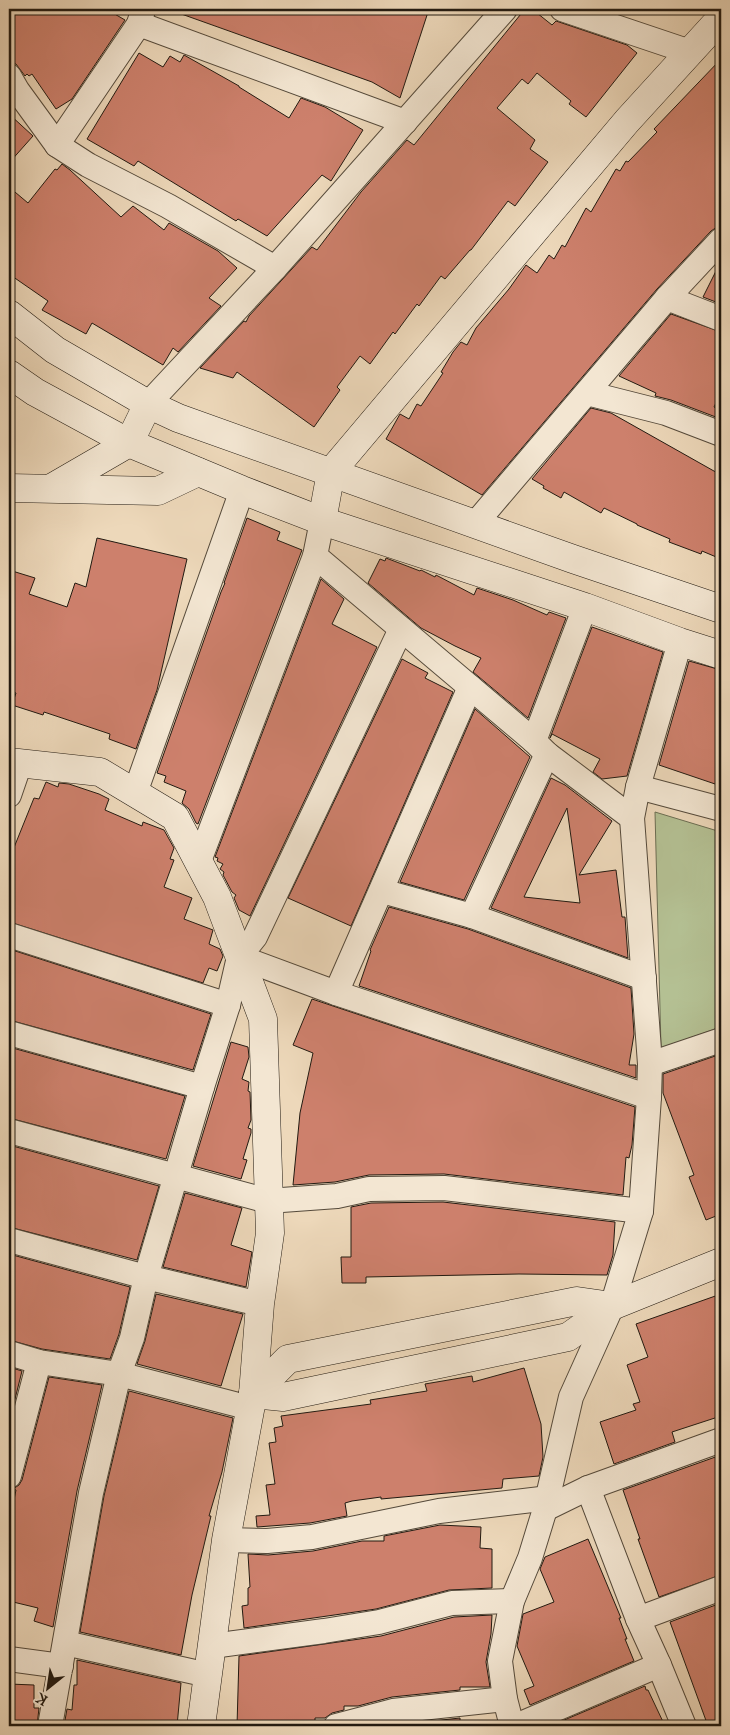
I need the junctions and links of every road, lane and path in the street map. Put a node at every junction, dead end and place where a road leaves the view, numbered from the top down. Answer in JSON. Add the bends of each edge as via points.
{"nodes":[{"id":1,"x":505,"y":9,"type":"edge"},
{"id":2,"x":562,"y":9,"type":"edge"},
{"id":3,"x":142,"y":16,"type":"edge"},
{"id":4,"x":720,"y":20,"type":"edge"},
{"id":5,"x":690,"y":52,"type":"junction"},
{"id":6,"x":9,"y":76,"type":"edge"},
{"id":7,"x":405,"y":122,"type":"junction"},
{"id":8,"x":57,"y":145,"type":"junction"},
{"id":9,"x":721,"y":240,"type":"edge"},
{"id":10,"x":275,"y":268,"type":"junction"},
{"id":11,"x":667,"y":298,"type":"junction"},
{"id":12,"x":9,"y":314,"type":"edge"},
{"id":13,"x":721,"y":319,"type":"edge"},
{"id":14,"x":9,"y":374,"type":"edge"},
{"id":15,"x":587,"y":393,"type":"junction"},
{"id":16,"x":148,"y":404,"type":"junction"},
{"id":17,"x":721,"y":434,"type":"edge"},
{"id":18,"x":129,"y":443,"type":"junction"},
{"id":19,"x":198,"y":472,"type":"junction"},
{"id":20,"x":331,"y":472,"type":"junction"},
{"id":21,"x":9,"y":488,"type":"edge"},
{"id":22,"x":51,"y":488,"type":"junction"},
{"id":23,"x":242,"y":490,"type":"junction"},
{"id":24,"x":322,"y":521,"type":"junction"},
{"id":25,"x":475,"y":524,"type":"junction"},
{"id":26,"x":315,"y":556,"type":"junction"},
{"id":27,"x":585,"y":607,"type":"junction"},
{"id":28,"x":721,"y":609,"type":"edge"},
{"id":29,"x":401,"y":629,"type":"junction"},
{"id":30,"x":680,"y":642,"type":"junction"},
{"id":31,"x":721,"y":655,"type":"edge"},
{"id":32,"x":470,"y":688,"type":"junction"},
{"id":33,"x":540,"y":748,"type":"junction"},
{"id":34,"x":14,"y":762,"type":"edge"},
{"id":35,"x":638,"y":787,"type":"junction"},
{"id":36,"x":135,"y":794,"type":"junction"},
{"id":37,"x":9,"y":795,"type":"edge"},
{"id":38,"x":721,"y":809,"type":"edge"},
{"id":39,"x":632,"y":818,"type":"junction"},
{"id":40,"x":199,"y":862,"type":"junction"},
{"id":41,"x":382,"y":891,"type":"junction"},
{"id":42,"x":472,"y":916,"type":"junction"},
{"id":43,"x":9,"y":935,"type":"edge"},
{"id":44,"x":239,"y":957,"type":"junction"},
{"id":45,"x":644,"y":978,"type":"junction"},
{"id":46,"x":336,"y":993,"type":"junction"},
{"id":47,"x":228,"y":1005,"type":"junction"},
{"id":48,"x":9,"y":1034,"type":"edge"},
{"id":49,"x":721,"y":1040,"type":"edge"},
{"id":50,"x":650,"y":1064,"type":"junction"},
{"id":51,"x":202,"y":1086,"type":"junction"},
{"id":52,"x":649,"y":1097,"type":"junction"},
{"id":53,"x":9,"y":1131,"type":"edge"},
{"id":54,"x":176,"y":1176,"type":"junction"},
{"id":55,"x":268,"y":1201,"type":"junction"},
{"id":56,"x":640,"y":1211,"type":"junction"},
{"id":57,"x":9,"y":1240,"type":"edge"},
{"id":58,"x":721,"y":1262,"type":"edge"},
{"id":59,"x":146,"y":1277,"type":"junction"},
{"id":60,"x":260,"y":1304,"type":"junction"},
{"id":61,"x":612,"y":1306,"type":"junction"},
{"id":62,"x":9,"y":1353,"type":"edge"},
{"id":63,"x":39,"y":1362,"type":"junction"},
{"id":64,"x":119,"y":1374,"type":"junction"},
{"id":65,"x":252,"y":1401,"type":"junction"},
{"id":66,"x":721,"y":1440,"type":"edge"},
{"id":67,"x":9,"y":1476,"type":"edge"},
{"id":68,"x":588,"y":1488,"type":"junction"},
{"id":69,"x":547,"y":1503,"type":"junction"},
{"id":70,"x":226,"y":1540,"type":"junction"},
{"id":71,"x":721,"y":1588,"type":"edge"},
{"id":72,"x":512,"y":1601,"type":"junction"},
{"id":73,"x":638,"y":1619,"type":"junction"},
{"id":74,"x":65,"y":1643,"type":"junction"},
{"id":75,"x":212,"y":1646,"type":"junction"},
{"id":76,"x":9,"y":1660,"type":"edge"},
{"id":77,"x":659,"y":1665,"type":"junction"},
{"id":78,"x":61,"y":1666,"type":"junction"},
{"id":79,"x":208,"y":1675,"type":"junction"},
{"id":80,"x":504,"y":1699,"type":"junction"},
{"id":81,"x":50,"y":1726,"type":"edge"},
{"id":82,"x":202,"y":1726,"type":"edge"},
{"id":83,"x":336,"y":1726,"type":"edge"},
{"id":84,"x":514,"y":1726,"type":"edge"},
{"id":85,"x":684,"y":1726,"type":"edge"}],
"edges":[{"from":1,"to":7,"type":"street"},
{"from":2,"to":5,"type":"street"},
{"from":3,"to":7,"type":"street"},
{"from":3,"to":8,"type":"street"},
{"from":4,"to":5,"type":"street"},
{"from":5,"to":20,"type":"street","via":[[627,121]]},
{"from":6,"to":8,"type":"street"},
{"from":7,"to":10,"type":"street"},
{"from":8,"to":10,"type":"street"},
{"from":9,"to":11,"type":"street"},
{"from":10,"to":16,"type":"street"},
{"from":11,"to":13,"type":"street"},
{"from":11,"to":15,"type":"street"},
{"from":12,"to":16,"type":"street","via":[[55,350]]},
{"from":14,"to":18,"type":"street"},
{"from":15,"to":17,"type":"street","via":[[666,414]]},
{"from":15,"to":25,"type":"street"},
{"from":16,"to":18,"type":"street"},
{"from":16,"to":20,"type":"street","via":[[178,418]]},
{"from":18,"to":19,"type":"street"},
{"from":18,"to":22,"type":"street"},
{"from":19,"to":22,"type":"street","via":[[158,492]]},
{"from":19,"to":23,"type":"street"},
{"from":20,"to":24,"type":"street"},
{"from":20,"to":25,"type":"street"},
{"from":21,"to":22,"type":"street"},
{"from":23,"to":24,"type":"street"},
{"from":23,"to":36,"type":"street"},
{"from":24,"to":26,"type":"street"},
{"from":24,"to":27,"type":"street"},
{"from":25,"to":28,"type":"street"},
{"from":26,"to":29,"type":"street"},
{"from":26,"to":40,"type":"street"},
{"from":27,"to":30,"type":"street"},
{"from":27,"to":33,"type":"street"},
{"from":29,"to":32,"type":"street"},
{"from":29,"to":44,"type":"street","via":[[255,937]]},
{"from":30,"to":31,"type":"street"},
{"from":30,"to":35,"type":"street"},
{"from":32,"to":33,"type":"street"},
{"from":32,"to":41,"type":"street"},
{"from":33,"to":39,"type":"street"},
{"from":33,"to":42,"type":"street"},
{"from":34,"to":36,"type":"street","via":[[100,772]]},
{"from":34,"to":37,"type":"street"},
{"from":35,"to":38,"type":"street"},
{"from":35,"to":39,"type":"street"},
{"from":36,"to":40,"type":"street","via":[[175,817]]},
{"from":39,"to":45,"type":"street"},
{"from":40,"to":44,"type":"street","via":[[217,897]]},
{"from":41,"to":42,"type":"street"},
{"from":41,"to":46,"type":"street"},
{"from":42,"to":45,"type":"street"},
{"from":43,"to":47,"type":"street"},
{"from":44,"to":46,"type":"street"},
{"from":44,"to":47,"type":"street"},
{"from":44,"to":55,"type":"street","via":[[262,1019]]},
{"from":45,"to":50,"type":"street"},
{"from":46,"to":52,"type":"street"},
{"from":47,"to":51,"type":"street"},
{"from":48,"to":51,"type":"street"},
{"from":49,"to":50,"type":"street"},
{"from":50,"to":52,"type":"street"},
{"from":51,"to":54,"type":"street"},
{"from":52,"to":56,"type":"street"},
{"from":53,"to":54,"type":"street"},
{"from":54,"to":55,"type":"street"},
{"from":54,"to":59,"type":"street"},
{"from":55,"to":56,"type":"street","via":[[337,1196],[370,1189],[444,1188]]},
{"from":55,"to":60,"type":"street","via":[[270,1233]]},
{"from":56,"to":61,"type":"street"},
{"from":57,"to":59,"type":"street"},
{"from":58,"to":61,"type":"street"},
{"from":59,"to":60,"type":"street"},
{"from":59,"to":64,"type":"street","via":[[132,1338]]},
{"from":60,"to":65,"type":"street"},
{"from":61,"to":65,"type":"street","via":[[568,1337]]},
{"from":61,"to":65,"type":"street","via":[[577,1301],[288,1359]]},
{"from":61,"to":69,"type":"street","via":[[571,1397]]},
{"from":62,"to":63,"type":"street"},
{"from":63,"to":64,"type":"street"},
{"from":63,"to":67,"type":"street"},
{"from":64,"to":65,"type":"street"},
{"from":64,"to":74,"type":"street","via":[[91,1493]]},
{"from":65,"to":70,"type":"street"},
{"from":66,"to":68,"type":"street"},
{"from":68,"to":69,"type":"street"},
{"from":68,"to":73,"type":"street"},
{"from":69,"to":70,"type":"street","via":[[439,1511],[312,1537]]},
{"from":69,"to":72,"type":"street"},
{"from":70,"to":75,"type":"street"},
{"from":71,"to":73,"type":"street"},
{"from":72,"to":75,"type":"street","via":[[452,1603],[379,1622]]},
{"from":72,"to":80,"type":"street","via":[[500,1661]]},
{"from":73,"to":77,"type":"street"},
{"from":74,"to":78,"type":"street"},
{"from":74,"to":79,"type":"street"},
{"from":75,"to":79,"type":"street"},
{"from":76,"to":78,"type":"street"},
{"from":77,"to":84,"type":"street"},
{"from":77,"to":85,"type":"street"},
{"from":78,"to":81,"type":"street"},
{"from":79,"to":82,"type":"street"},
{"from":80,"to":83,"type":"street","via":[[393,1711]]},
{"from":80,"to":84,"type":"street"}]}
